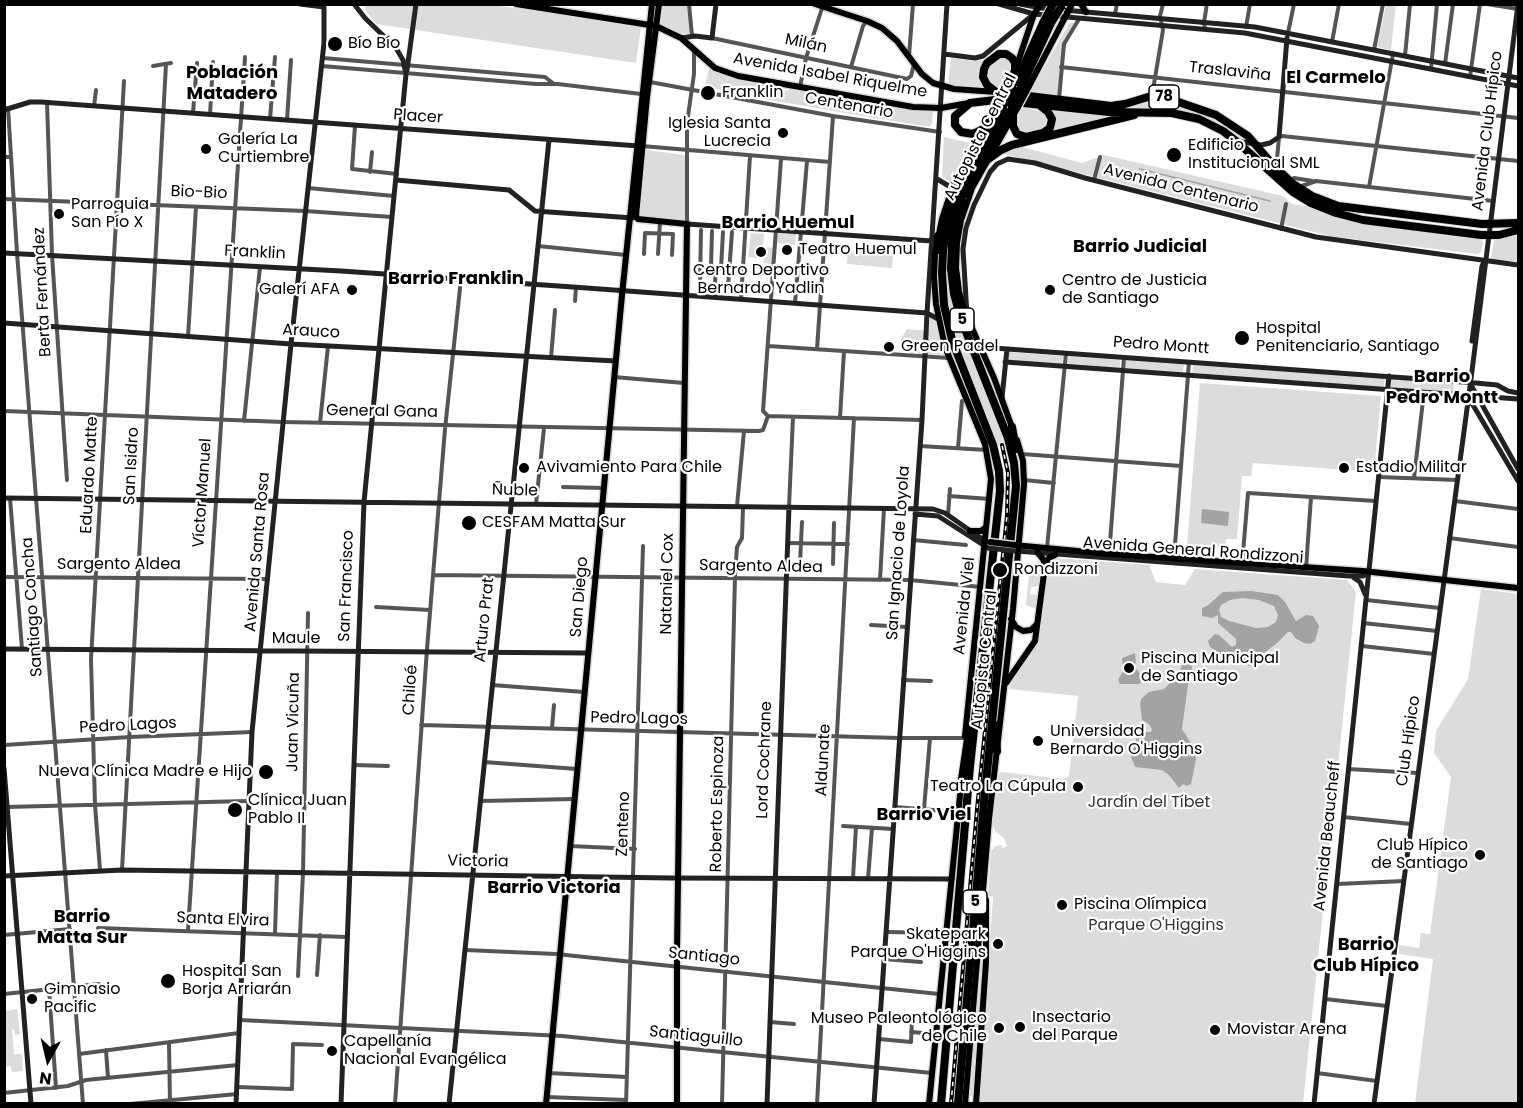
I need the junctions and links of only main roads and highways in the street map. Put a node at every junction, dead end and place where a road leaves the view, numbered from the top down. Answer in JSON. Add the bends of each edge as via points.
{"nodes":[{"id":1,"x":516,"y":4,"type":"edge"},
{"id":2,"x":652,"y":4,"type":"edge"},
{"id":3,"x":659,"y":4,"type":"edge"},
{"id":4,"x":1081,"y":4,"type":"edge"},
{"id":5,"x":820,"y":5,"type":"edge"},
{"id":6,"x":1059,"y":5,"type":"edge"},
{"id":7,"x":561,"y":8,"type":"edge"},
{"id":8,"x":1038,"y":9,"type":"edge"},
{"id":9,"x":1069,"y":11,"type":"edge"},
{"id":10,"x":1086,"y":12,"type":"road end"},
{"id":11,"x":653,"y":25,"type":"junction"},
{"id":12,"x":672,"y":33,"type":"junction"},
{"id":13,"x":654,"y":40,"type":"junction"},
{"id":14,"x":1015,"y":70,"type":"junction"},
{"id":15,"x":1017,"y":89,"type":"junction"},
{"id":16,"x":996,"y":92,"type":"junction"},
{"id":17,"x":970,"y":103,"type":"junction"},
{"id":18,"x":1037,"y":104,"type":"junction"},
{"id":19,"x":1007,"y":106,"type":"junction"},
{"id":20,"x":1149,"y":112,"type":"junction"},
{"id":21,"x":1013,"y":115,"type":"junction"},
{"id":22,"x":983,"y":129,"type":"junction"},
{"id":23,"x":639,"y":146,"type":"junction"},
{"id":24,"x":987,"y":160,"type":"junction"},
{"id":25,"x":962,"y":191,"type":"junction"},
{"id":26,"x":1518,"y":223,"type":"edge"},
{"id":27,"x":687,"y":224,"type":"joint"},
{"id":28,"x":1518,"y":230,"type":"edge"},
{"id":29,"x":935,"y":239,"type":"junction"},
{"id":30,"x":943,"y":296,"type":"junction"},
{"id":31,"x":1012,"y":427,"type":"junction"},
{"id":32,"x":1020,"y":480,"type":"junction"},
{"id":33,"x":987,"y":526,"type":"junction"},
{"id":34,"x":970,"y":531,"type":"road end"},
{"id":35,"x":987,"y":544,"type":"junction"},
{"id":36,"x":1016,"y":548,"type":"junction"},
{"id":37,"x":1038,"y":553,"type":"road end"},
{"id":38,"x":1055,"y":555,"type":"road end"},
{"id":39,"x":1045,"y":566,"type":"junction"},
{"id":40,"x":1518,"y":588,"type":"edge"},
{"id":41,"x":1011,"y":619,"type":"junction"},
{"id":42,"x":1039,"y":621,"type":"junction"},
{"id":43,"x":1004,"y":686,"type":"junction"},
{"id":44,"x":979,"y":692,"type":"junction"},
{"id":45,"x":994,"y":700,"type":"junction"},
{"id":46,"x":997,"y":751,"type":"junction"},
{"id":47,"x":962,"y":779,"type":"junction"},
{"id":48,"x":984,"y":879,"type":"junction"},
{"id":49,"x":546,"y":1100,"type":"edge"},
{"id":50,"x":677,"y":1104,"type":"edge"},
{"id":51,"x":929,"y":1104,"type":"edge"},
{"id":52,"x":941,"y":1104,"type":"edge"},
{"id":53,"x":958,"y":1104,"type":"edge"},
{"id":54,"x":965,"y":1104,"type":"edge"},
{"id":55,"x":976,"y":1104,"type":"edge"}],
"edges":[{"from":1,"to":7,"type":"main road","name":"Avenida Isabel Riquelme"},
{"from":2,"to":11,"type":"main road"},
{"from":3,"to":11,"type":"main road"},
{"from":4,"to":10,"type":"main road"},
{"from":5,"to":16,"type":"main road","name":"Avenida Isabel Riquelme","via":[[867,21],[890,34],[928,79],[942,86]]},
{"from":6,"to":15,"type":"highway","name":"Autopista Central","number":"5","bridge":true},
{"from":7,"to":11,"type":"main road","name":"Avenida Isabel Riquelme"},
{"from":8,"to":14,"type":"main road"},
{"from":9,"to":15,"type":"main road"},
{"from":11,"to":12,"type":"main road","name":"Avenida Isabel Riquelme"},
{"from":11,"to":13,"type":"main road","name":"San Diego"},
{"from":11,"to":23,"type":"main road","name":"San Diego","via":[[641,94]]},
{"from":12,"to":13,"type":"main road"},
{"from":12,"to":17,"type":"main road","name":"Avenida Isabel Riquelme","via":[[715,68],[729,74],[913,107]]},
{"from":13,"to":23,"type":"main road","name":"San Diego"},
{"from":14,"to":15,"type":"main road"},
{"from":14,"to":16,"type":"highway","via":[[1015,62],[1007,55],[997,54],[988,61],[984,79]]},
{"from":15,"to":19,"type":"highway","name":"Autopista Central","number":"5","bridge":true},
{"from":15,"to":19,"type":"main road","bridge":true},
{"from":16,"to":26,"type":"highway","name":"Avenida Isabel Riquelme","number":"78","via":[[1116,106],[1152,97],[1173,99],[1216,115],[1242,131],[1279,171],[1319,199],[1351,209],[1490,225]]},
{"from":17,"to":18,"type":"highway","name":"Avenida Isabel Riquelme","number":"78","via":[[995,100]]},
{"from":17,"to":22,"type":"highway","via":[[956,114],[956,126],[968,134]]},
{"from":18,"to":20,"type":"highway","name":"Avenida Isabel Riquelme","number":"78"},
{"from":18,"to":21,"type":"highway","via":[[1052,117],[1051,126],[1044,133],[1019,135],[1013,126]]},
{"from":19,"to":21,"type":"main road","name":"Avenida Viel"},
{"from":19,"to":22,"type":"main road","name":"Avenida Viel"},
{"from":19,"to":25,"type":"highway","name":"Autopista Central","number":"5"},
{"from":20,"to":24,"type":"highway","via":[[1012,145]]},
{"from":20,"to":28,"type":"highway","name":"Avenida Isabel Riquelme","number":"78","via":[[1192,117],[1217,128],[1288,188],[1327,210],[1363,220],[1488,236]]},
{"from":21,"to":24,"type":"main road","name":"Avenida Viel"},
{"from":22,"to":25,"type":"main road","name":"Avenida Viel"},
{"from":23,"to":27,"type":"main road","name":"San Diego","via":[[636,216]]},
{"from":23,"to":49,"type":"main road","name":"San Diego"},
{"from":24,"to":25,"type":"main road","name":"Avenida Viel"},
{"from":25,"to":29,"type":"main road","name":"Avenida Viel"},
{"from":25,"to":30,"type":"highway","name":"Autopista Central","number":"5","via":[[944,242]]},
{"from":25,"to":31,"type":"main road","name":"Avenida Viel","via":[[956,261],[959,291]]},
{"from":25,"to":32,"type":"highway","name":"Autopista Central","number":"5","via":[[951,250],[954,294]]},
{"from":27,"to":50,"type":"main road","name":"Nataniel Cox"},
{"from":29,"to":30,"type":"highway"},
{"from":29,"to":33,"type":"main road","name":"Avenida Viel","via":[[938,319],[949,358],[987,450],[991,473]]},
{"from":30,"to":44,"type":"highway","name":"Autopista Central","number":"5","via":[[952,340],[993,445],[1000,477]]},
{"from":31,"to":32,"type":"highway"},
{"from":31,"to":32,"type":"main road","name":"Avenida Viel","via":[[1022,454]]},
{"from":32,"to":36,"type":"main road","name":"Avenida Viel"},
{"from":32,"to":45,"type":"highway","name":"Autopista Central","number":"5"},
{"from":33,"to":34,"type":"main road"},
{"from":33,"to":35,"type":"main road","name":"Avenida Viel"},
{"from":35,"to":36,"type":"main road","name":"Ñuble","bridge":true},
{"from":35,"to":47,"type":"main road","name":"Avenida Viel"},
{"from":36,"to":40,"type":"main road","name":"Avenida General Rondizzoni","via":[[1368,572]]},
{"from":36,"to":41,"type":"main road","name":"Avenida Viel"},
{"from":37,"to":39,"type":"main road"},
{"from":38,"to":39,"type":"main road"},
{"from":39,"to":42,"type":"main road"},
{"from":41,"to":42,"type":"main road","via":[[1026,632]]},
{"from":41,"to":43,"type":"main road","name":"Avenida Viel"},
{"from":42,"to":43,"type":"main road","via":[[1033,645]]},
{"from":43,"to":46,"type":"main road","name":"Avenida Viel"},
{"from":44,"to":47,"type":"highway"},
{"from":44,"to":52,"type":"highway","name":"Autopista Central","number":"5"},
{"from":45,"to":46,"type":"highway"},
{"from":45,"to":53,"type":"highway","name":"Autopista Central","number":"5"},
{"from":46,"to":48,"type":"main road","name":"Avenida Viel"},
{"from":47,"to":51,"type":"main road","name":"Avenida Viel"},
{"from":48,"to":54,"type":"main road","name":"Avenida Viel"},
{"from":48,"to":55,"type":"main road","via":[[987,942]]}]}
